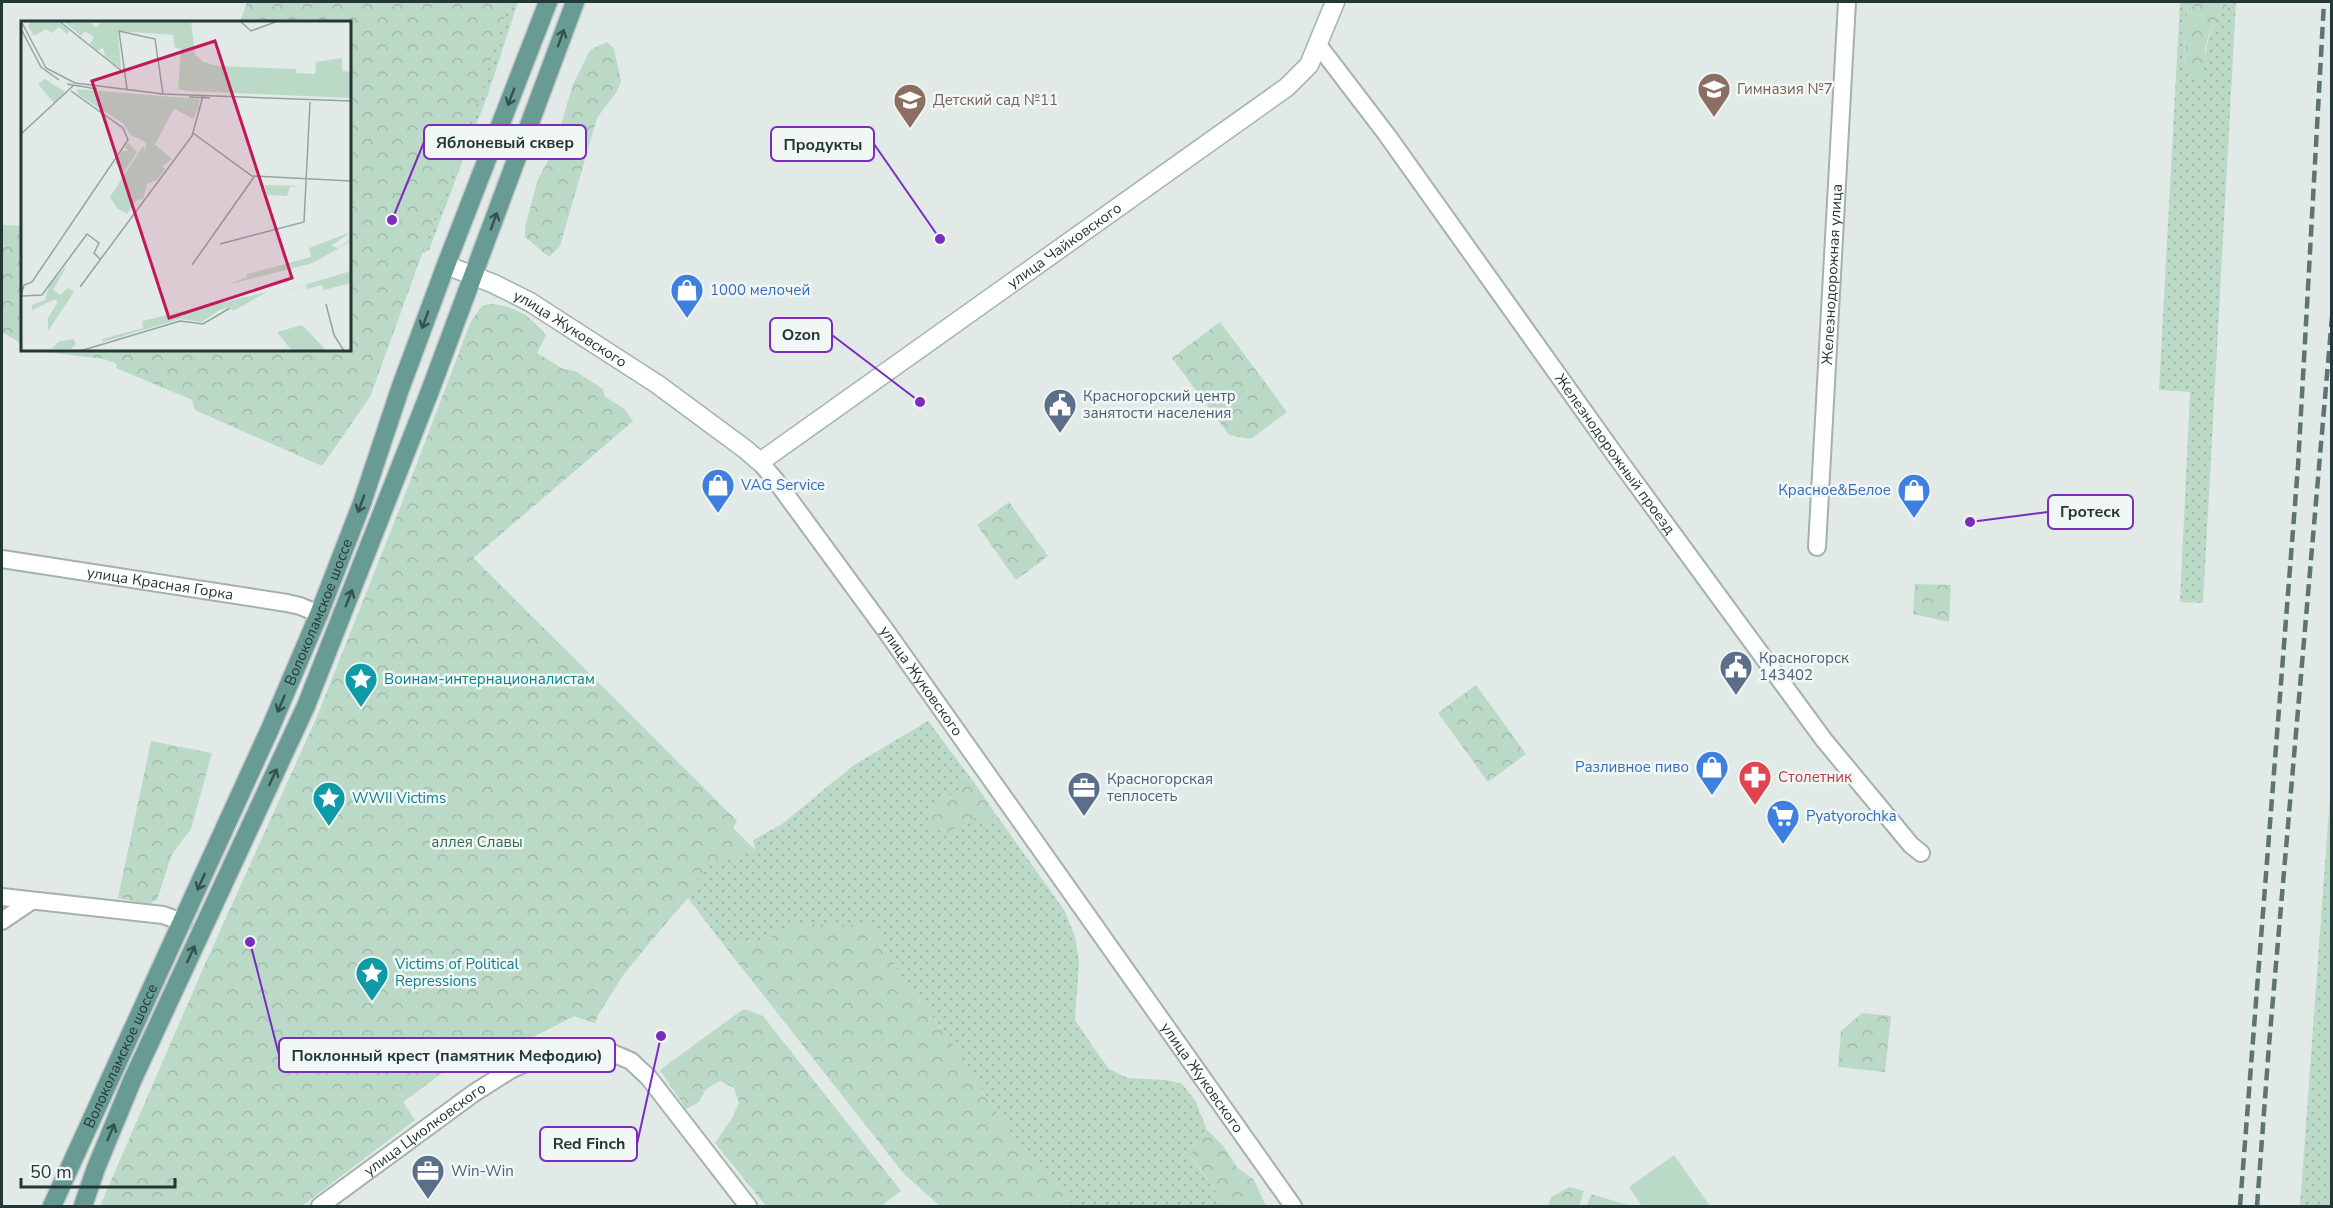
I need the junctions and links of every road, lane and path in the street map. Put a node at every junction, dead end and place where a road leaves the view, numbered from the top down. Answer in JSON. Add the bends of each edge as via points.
{"nodes":[{"id":1,"x":548,"y":2,"type":"edge"},
{"id":2,"x":575,"y":2,"type":"edge"},
{"id":3,"x":1335,"y":2,"type":"edge"},
{"id":4,"x":1846,"y":2,"type":"edge"},
{"id":5,"x":1319,"y":46,"type":"junction"},
{"id":6,"x":446,"y":265,"type":"junction"},
{"id":7,"x":473,"y":276,"type":"junction"},
{"id":8,"x":760,"y":462,"type":"junction"},
{"id":9,"x":1817,"y":547,"type":"dead end"},
{"id":10,"x":2,"y":559,"type":"edge"},
{"id":11,"x":319,"y":614,"type":"junction"},
{"id":12,"x":1921,"y":853,"type":"dead end"},
{"id":13,"x":2,"y":897,"type":"edge"},
{"id":14,"x":30,"y":902,"type":"junction"},
{"id":15,"x":2,"y":921,"type":"edge"},
{"id":16,"x":183,"y":922,"type":"junction"},
{"id":17,"x":52,"y":1206,"type":"edge"},
{"id":18,"x":83,"y":1206,"type":"edge"},
{"id":19,"x":320,"y":1206,"type":"edge"},
{"id":20,"x":748,"y":1206,"type":"edge"},
{"id":21,"x":1293,"y":1206,"type":"edge"}],
"edges":[{"from":1,"to":6,"type":"main road","name":"Волоколамское шоссе","one_way":true},
{"from":7,"to":2,"type":"main road","name":"Волоколамское шоссе","one_way":true},
{"from":3,"to":5,"type":"street","name":"улица Чайковского"},
{"from":4,"to":9,"type":"street","name":"Железнодорожная улица"},
{"from":5,"to":8,"type":"street","name":"улица Чайковского","via":[[1309,66],[1287,87]]},
{"from":5,"to":12,"type":"street","name":"Железнодорожный проезд","via":[[1824,740]]},
{"from":6,"to":7,"type":"street","name":"улица Жуковского"},
{"from":6,"to":11,"type":"main road","name":"Волоколамское шоссе","one_way":true},
{"from":7,"to":8,"type":"street","name":"улица Жуковского","via":[[530,302],[657,384]]},
{"from":18,"to":7,"type":"main road","name":"Волоколамское шоссе","one_way":true,"via":[[132,1081],[306,706]]},
{"from":8,"to":21,"type":"street","name":"улица Жуковского","via":[[880,622]]},
{"from":10,"to":11,"type":"street","name":"улица Красная Горка","via":[[287,603]]},
{"from":11,"to":16,"type":"main road","name":"Волоколамское шоссе","one_way":true},
{"from":13,"to":14,"type":"street"},
{"from":14,"to":15,"type":"street"},
{"from":14,"to":16,"type":"street","via":[[163,915]]},
{"from":16,"to":17,"type":"main road","name":"Волоколамское шоссе"},
{"from":19,"to":20,"type":"street","name":"улица Циолковского","via":[[512,1069],[550,1053],[589,1048],[632,1061]]}]}
